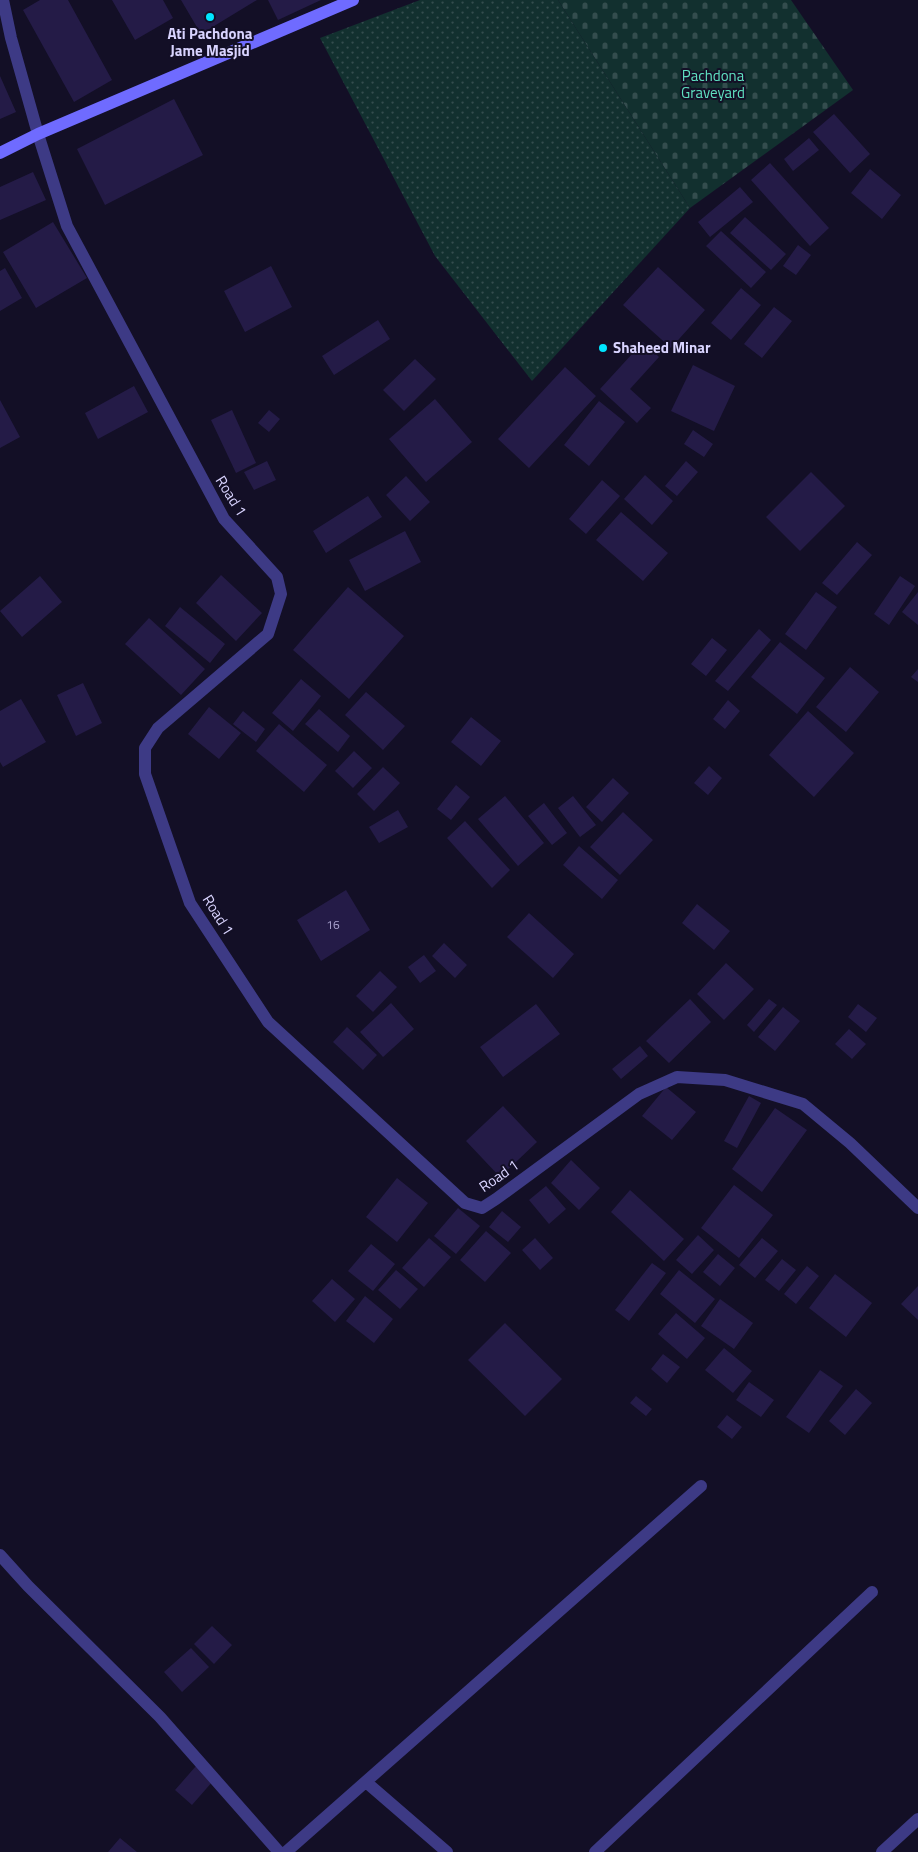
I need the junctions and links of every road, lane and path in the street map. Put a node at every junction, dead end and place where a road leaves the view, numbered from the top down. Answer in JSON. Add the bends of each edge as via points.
{"nodes":[{"id":1,"x":3,"y":0,"type":"edge"},
{"id":2,"x":353,"y":0,"type":"edge"},
{"id":3,"x":38,"y":134,"type":"junction"},
{"id":4,"x":0,"y":153,"type":"edge"},
{"id":5,"x":918,"y":1208,"type":"edge"},
{"id":6,"x":702,"y":1486,"type":"dead end"},
{"id":7,"x":0,"y":1555,"type":"edge"},
{"id":8,"x":872,"y":1592,"type":"dead end"},
{"id":9,"x":366,"y":1782,"type":"junction"},
{"id":10,"x":918,"y":1819,"type":"edge"},
{"id":11,"x":279,"y":1852,"type":"edge"},
{"id":12,"x":286,"y":1852,"type":"edge"},
{"id":13,"x":447,"y":1852,"type":"edge"},
{"id":14,"x":595,"y":1852,"type":"edge"},
{"id":15,"x":882,"y":1852,"type":"edge"}],
"edges":[{"from":1,"to":3,"type":"street"},
{"from":2,"to":3,"type":"main road"},
{"from":3,"to":4,"type":"main road"},
{"from":3,"to":5,"type":"street","name":"Road 1","via":[[67,226],[179,437],[224,519],[277,577],[281,594],[268,634],[158,728],[145,748],[145,774],[190,904],[268,1022],[465,1203],[482,1208],[639,1094],[676,1077],[725,1080],[803,1104]]},
{"from":6,"to":9,"type":"street"},
{"from":7,"to":11,"type":"street","via":[[160,1717]]},
{"from":8,"to":14,"type":"street"},
{"from":9,"to":12,"type":"street"},
{"from":9,"to":13,"type":"street"},
{"from":10,"to":15,"type":"street"}]}
